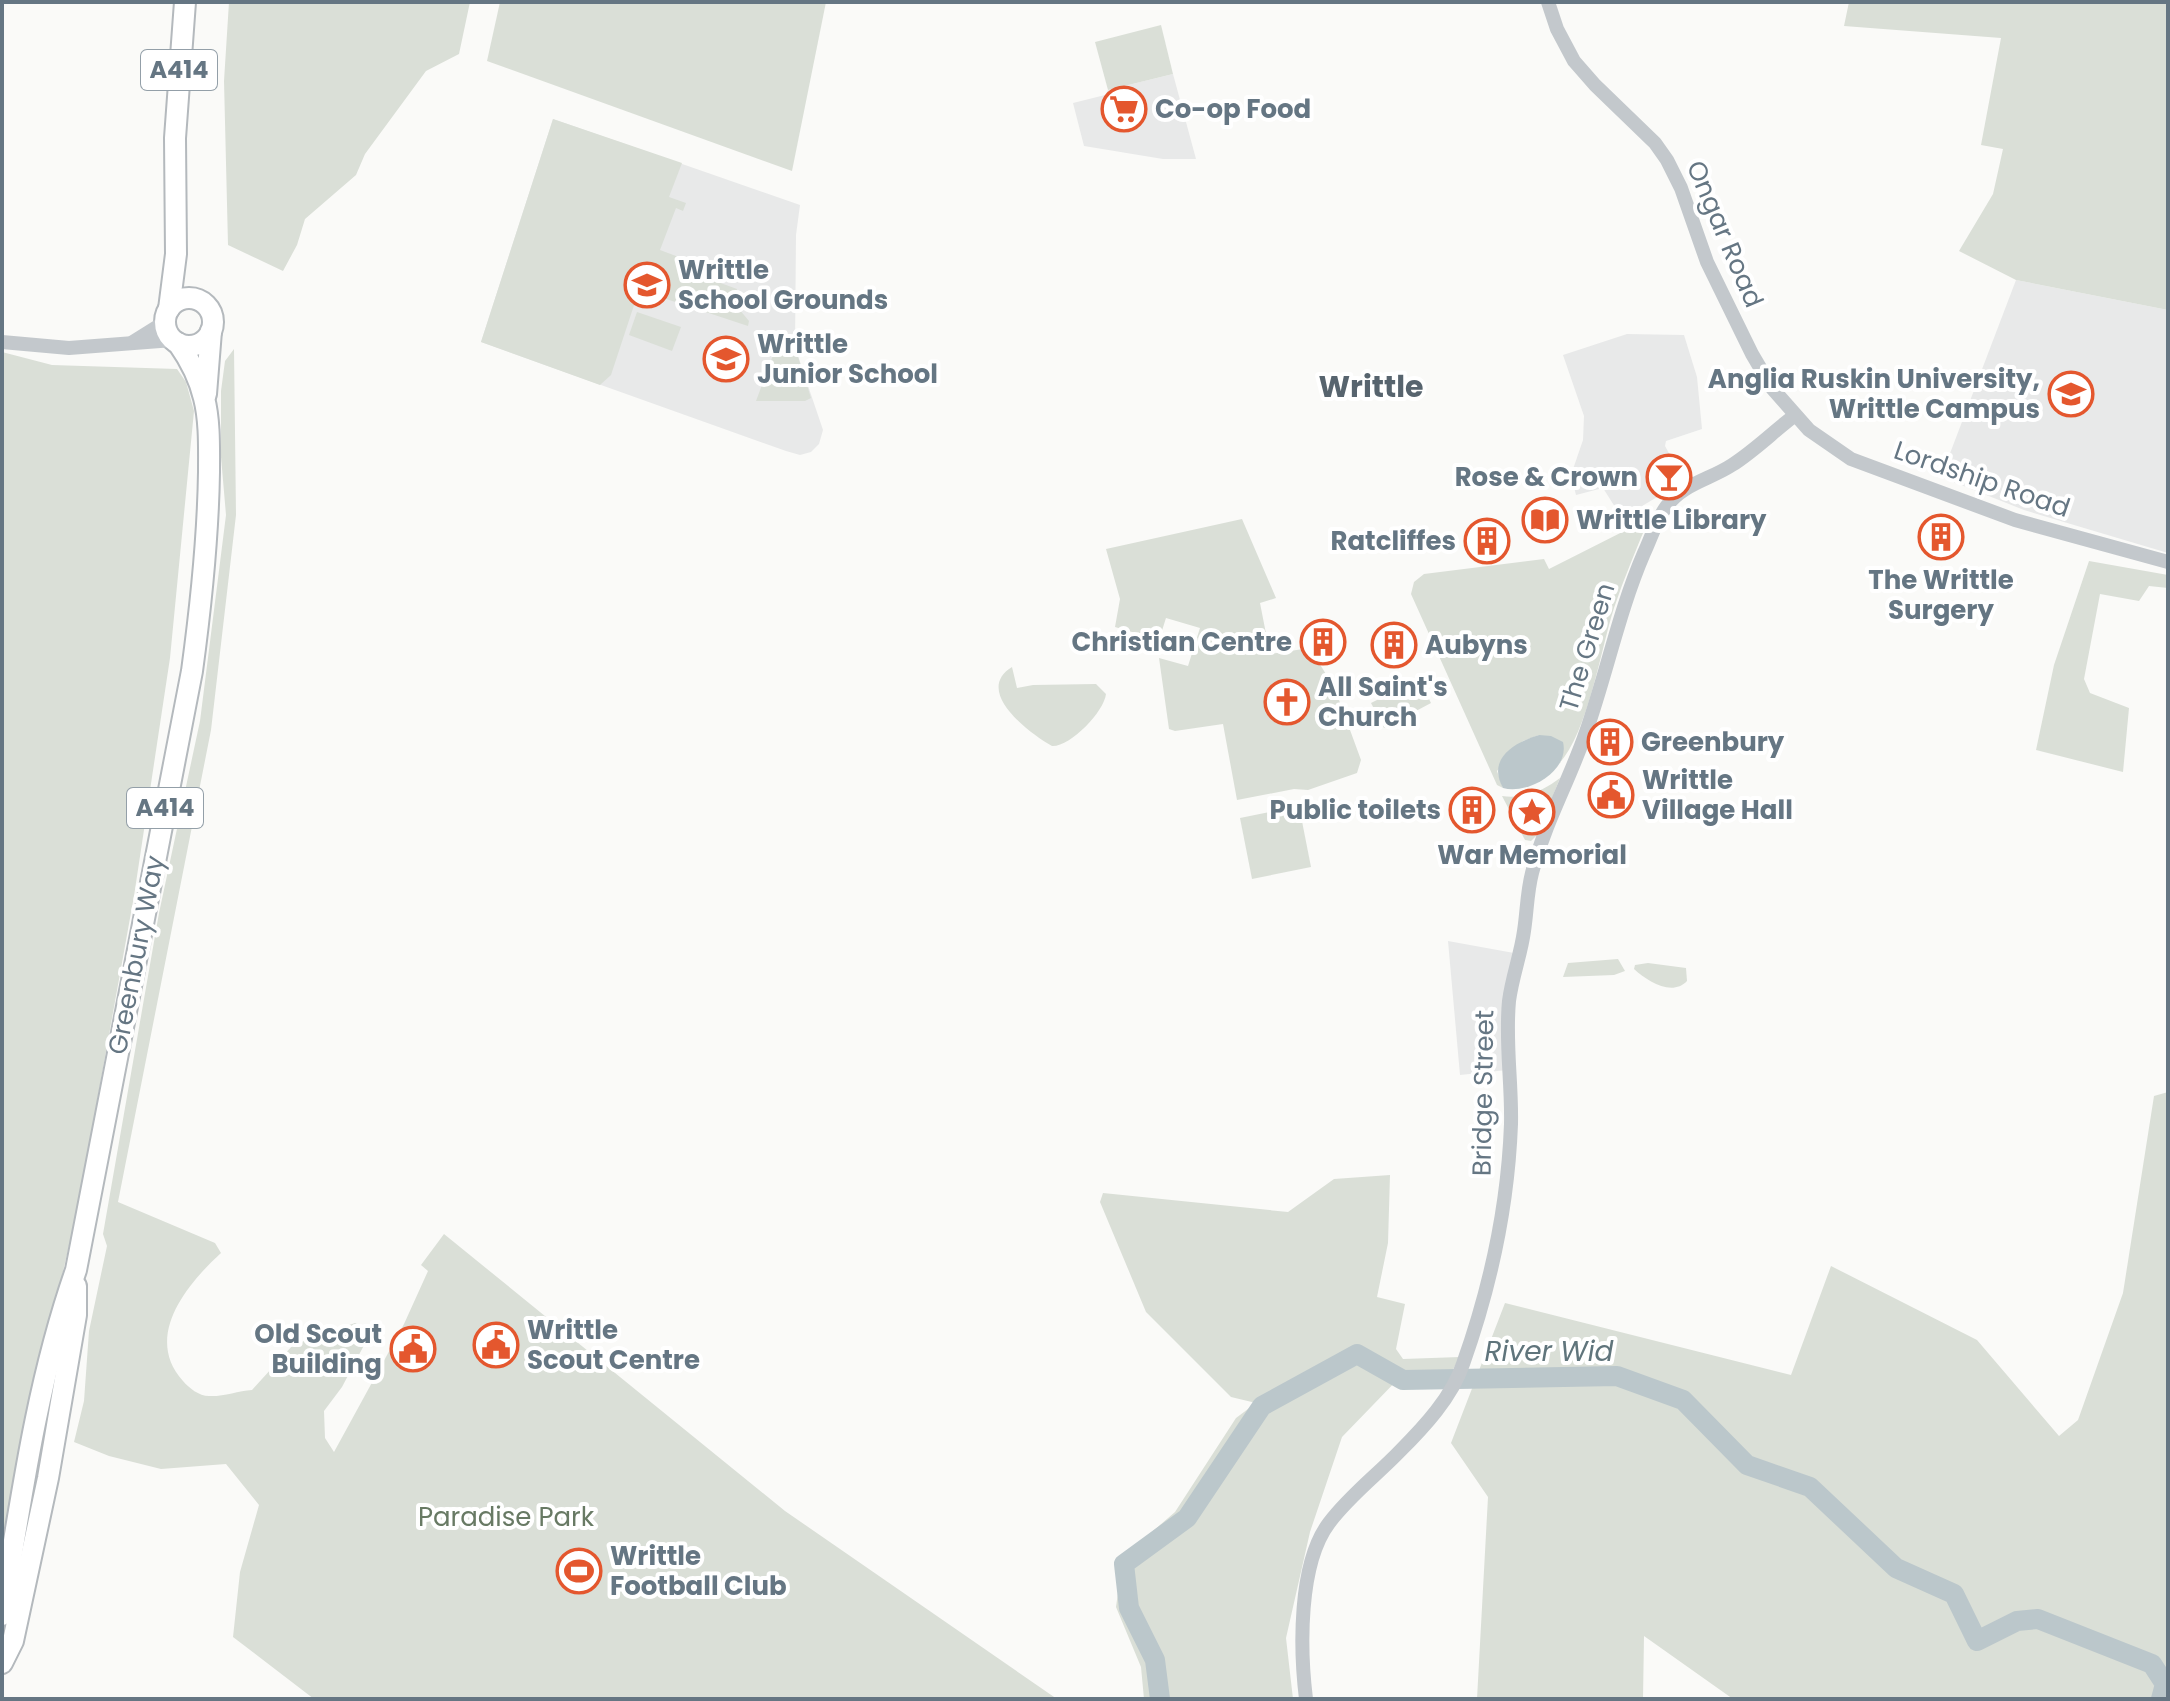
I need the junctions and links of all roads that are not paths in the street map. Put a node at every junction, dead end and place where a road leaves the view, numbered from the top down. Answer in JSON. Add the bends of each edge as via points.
{"nodes":[{"id":1,"x":185,"y":2,"type":"edge"},
{"id":2,"x":1548,"y":2,"type":"edge"},
{"id":3,"x":176,"y":254,"type":"junction"},
{"id":4,"x":192,"y":298,"type":"junction"},
{"id":5,"x":171,"y":328,"type":"junction"},
{"id":6,"x":211,"y":331,"type":"junction"},
{"id":7,"x":2,"y":342,"type":"edge"},
{"id":8,"x":205,"y":401,"type":"junction"},
{"id":9,"x":1794,"y":416,"type":"junction"},
{"id":10,"x":2168,"y":562,"type":"edge"},
{"id":11,"x":1518,"y":956,"type":"joint"},
{"id":12,"x":76,"y":1270,"type":"junction"},
{"id":13,"x":2,"y":1615,"type":"edge"},
{"id":14,"x":2,"y":1663,"type":"edge"},
{"id":15,"x":1306,"y":1699,"type":"edge"}],
"edges":[{"from":1,"to":3,"type":"highway","number":"A414","via":[[175,138]]},
{"from":2,"to":9,"type":"street","name":"Ongar Road","via":[[1574,61],[1667,160],[1713,275],[1772,388]]},
{"from":3,"to":4,"type":"highway","number":"A414"},
{"from":3,"to":5,"type":"highway","number":"A414"},
{"from":4,"to":5,"type":"highway","via":[[179,300]]},
{"from":4,"to":6,"type":"highway","via":[[210,310]]},
{"from":5,"to":6,"type":"highway","via":[[191,346]]},
{"from":5,"to":7,"type":"street","via":[[147,343],[69,348]]},
{"from":5,"to":8,"type":"highway","name":"Greenbury Way","number":"A414","via":[[189,357]]},
{"from":6,"to":8,"type":"highway","name":"Greenbury Way","number":"A414"},
{"from":8,"to":12,"type":"highway","name":"Greenbury Way","number":"A414","via":[[209,506],[192,671]]},
{"from":9,"to":10,"type":"street","name":"Lordship Road","via":[[1851,459],[2015,520]]},
{"from":9,"to":11,"type":"street","name":"The Green","via":[[1729,468],[1684,489],[1659,519],[1531,874]]},
{"from":11,"to":15,"type":"street","name":"Bridge Street","via":[[1508,1013],[1511,1124],[1502,1212],[1461,1370],[1414,1438],[1341,1508],[1319,1539],[1304,1619]]},
{"from":12,"to":13,"type":"highway","name":"Greenbury Way","number":"A414","via":[[36,1419]]},
{"from":12,"to":14,"type":"highway","name":"Greenbury Way","number":"A414","via":[[76,1315],[48,1478],[13,1641]]}]}
